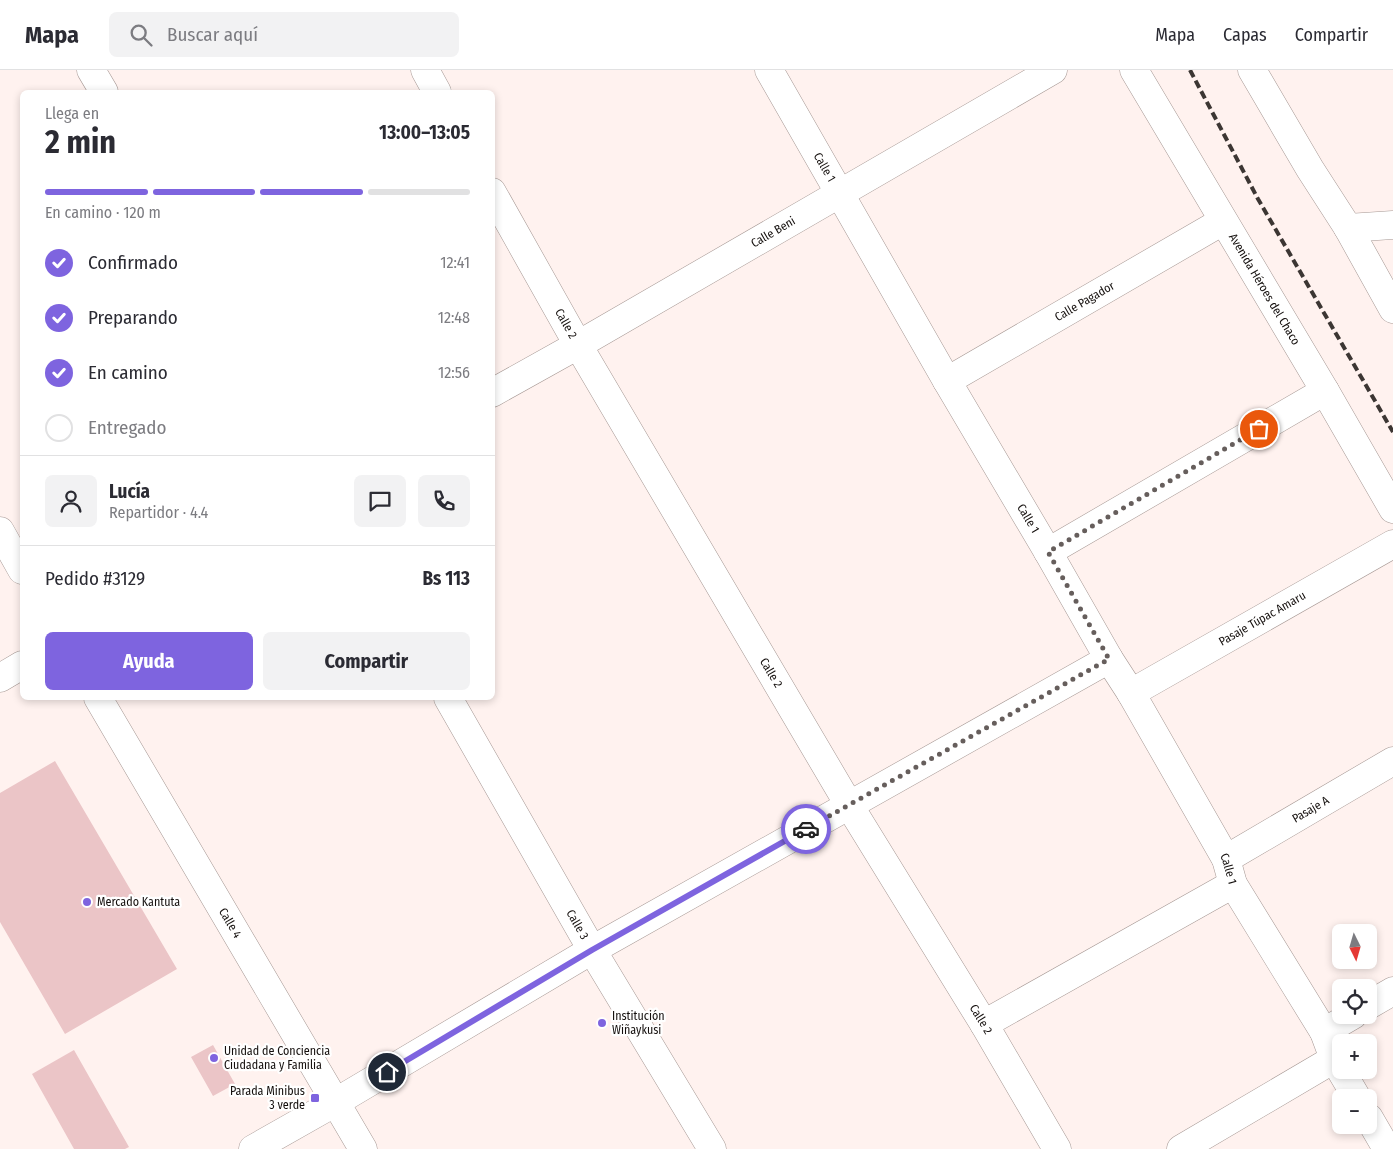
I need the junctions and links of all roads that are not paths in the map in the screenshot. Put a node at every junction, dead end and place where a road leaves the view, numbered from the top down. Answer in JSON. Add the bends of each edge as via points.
{"nodes":[{"id":1,"x":92,"y":70,"type":"edge"},
{"id":2,"x":424,"y":70,"type":"edge"},
{"id":3,"x":769,"y":70,"type":"edge"},
{"id":4,"x":1053,"y":70,"type":"edge"},
{"id":5,"x":1134,"y":70,"type":"edge"},
{"id":6,"x":1252,"y":70,"type":"edge"},
{"id":7,"x":103,"y":90,"type":"edge"},
{"id":8,"x":436,"y":90,"type":"edge"},
{"id":9,"x":840,"y":193,"type":"junction"},
{"id":10,"x":495,"y":197,"type":"edge"},
{"id":11,"x":1223,"y":221,"type":"junction"},
{"id":12,"x":1393,"y":225,"type":"edge"},
{"id":13,"x":1348,"y":228,"type":"junction"},
{"id":14,"x":1393,"y":309,"type":"edge"},
{"id":15,"x":578,"y":345,"type":"junction"},
{"id":16,"x":947,"y":381,"type":"junction"},
{"id":17,"x":495,"y":391,"type":"edge"},
{"id":18,"x":1324,"y":391,"type":"junction"},
{"id":19,"x":1393,"y":509,"type":"edge"},
{"id":20,"x":0,"y":531,"type":"edge"},
{"id":21,"x":1393,"y":544,"type":"edge"},
{"id":22,"x":1048,"y":552,"type":"junction"},
{"id":23,"x":20,"y":566,"type":"edge"},
{"id":24,"x":1109,"y":659,"type":"junction"},
{"id":25,"x":20,"y":666,"type":"edge"},
{"id":26,"x":0,"y":678,"type":"edge"},
{"id":27,"x":1131,"y":693,"type":"junction"},
{"id":28,"x":99,"y":700,"type":"edge"},
{"id":29,"x":449,"y":700,"type":"edge"},
{"id":30,"x":1393,"y":761,"type":"edge"},
{"id":31,"x":849,"y":805,"type":"junction"},
{"id":32,"x":1230,"y":871,"type":"junction"},
{"id":33,"x":592,"y":950,"type":"junction"},
{"id":34,"x":1393,"y":991,"type":"edge"},
{"id":35,"x":1377,"y":1001,"type":"edge"},
{"id":36,"x":984,"y":1024,"type":"junction"},
{"id":37,"x":1338,"y":1024,"type":"edge"},
{"id":38,"x":1324,"y":1032,"type":"junction"},
{"id":39,"x":1332,"y":1054,"type":"edge"},
{"id":40,"x":1332,"y":1060,"type":"edge"},
{"id":41,"x":336,"y":1102,"type":"junction"},
{"id":42,"x":1377,"y":1132,"type":"edge"},
{"id":43,"x":253,"y":1149,"type":"edge"},
{"id":44,"x":363,"y":1149,"type":"edge"},
{"id":45,"x":712,"y":1149,"type":"edge"},
{"id":46,"x":1057,"y":1149,"type":"edge"},
{"id":47,"x":1181,"y":1149,"type":"edge"},
{"id":48,"x":1387,"y":1149,"type":"edge"}],
"edges":[{"from":1,"to":7,"type":"street"},
{"from":2,"to":8,"type":"street"},
{"from":3,"to":9,"type":"street","name":"Calle 1"},
{"from":4,"to":9,"type":"street","name":"Calle Beni"},
{"from":5,"to":11,"type":"street","name":"Avenida Héroes del Chaco"},
{"from":6,"to":13,"type":"street"},
{"from":9,"to":15,"type":"street","name":"Calle Beni"},
{"from":9,"to":16,"type":"street","name":"Calle 1"},
{"from":10,"to":15,"type":"street","name":"Calle 2"},
{"from":11,"to":16,"type":"street","name":"Calle Pagador"},
{"from":11,"to":18,"type":"street","name":"Avenida Héroes del Chaco"},
{"from":12,"to":13,"type":"street"},
{"from":13,"to":14,"type":"street"},
{"from":15,"to":17,"type":"street","name":"Calle Beni"},
{"from":15,"to":31,"type":"street","name":"Calle 2"},
{"from":16,"to":22,"type":"street","name":"Calle 1"},
{"from":18,"to":19,"type":"street","name":"Avenida Héroes del Chaco"},
{"from":18,"to":22,"type":"street"},
{"from":20,"to":23,"type":"street"},
{"from":21,"to":27,"type":"street","name":"Pasaje Túpac Amaru"},
{"from":22,"to":24,"type":"street","name":"Calle 1"},
{"from":24,"to":27,"type":"street","name":"Calle 1"},
{"from":24,"to":31,"type":"street"},
{"from":25,"to":26,"type":"street"},
{"from":27,"to":32,"type":"street","name":"Calle 1"},
{"from":28,"to":41,"type":"street","name":"Calle 4"},
{"from":29,"to":33,"type":"street","name":"Calle 3"},
{"from":30,"to":32,"type":"street","name":"Pasaje A"},
{"from":31,"to":33,"type":"street"},
{"from":31,"to":36,"type":"street","name":"Calle 2"},
{"from":32,"to":36,"type":"street","name":"Pasaje A"},
{"from":32,"to":38,"type":"street","name":"Calle 1"},
{"from":33,"to":41,"type":"street"},
{"from":33,"to":45,"type":"street","name":"Calle 3"},
{"from":34,"to":35,"type":"street"},
{"from":36,"to":46,"type":"street","name":"Calle 2"},
{"from":37,"to":38,"type":"street"},
{"from":38,"to":39,"type":"street","name":"Calle 1"},
{"from":40,"to":47,"type":"street"},
{"from":41,"to":43,"type":"street"},
{"from":41,"to":44,"type":"street","name":"Calle 4"},
{"from":42,"to":48,"type":"street"}]}
